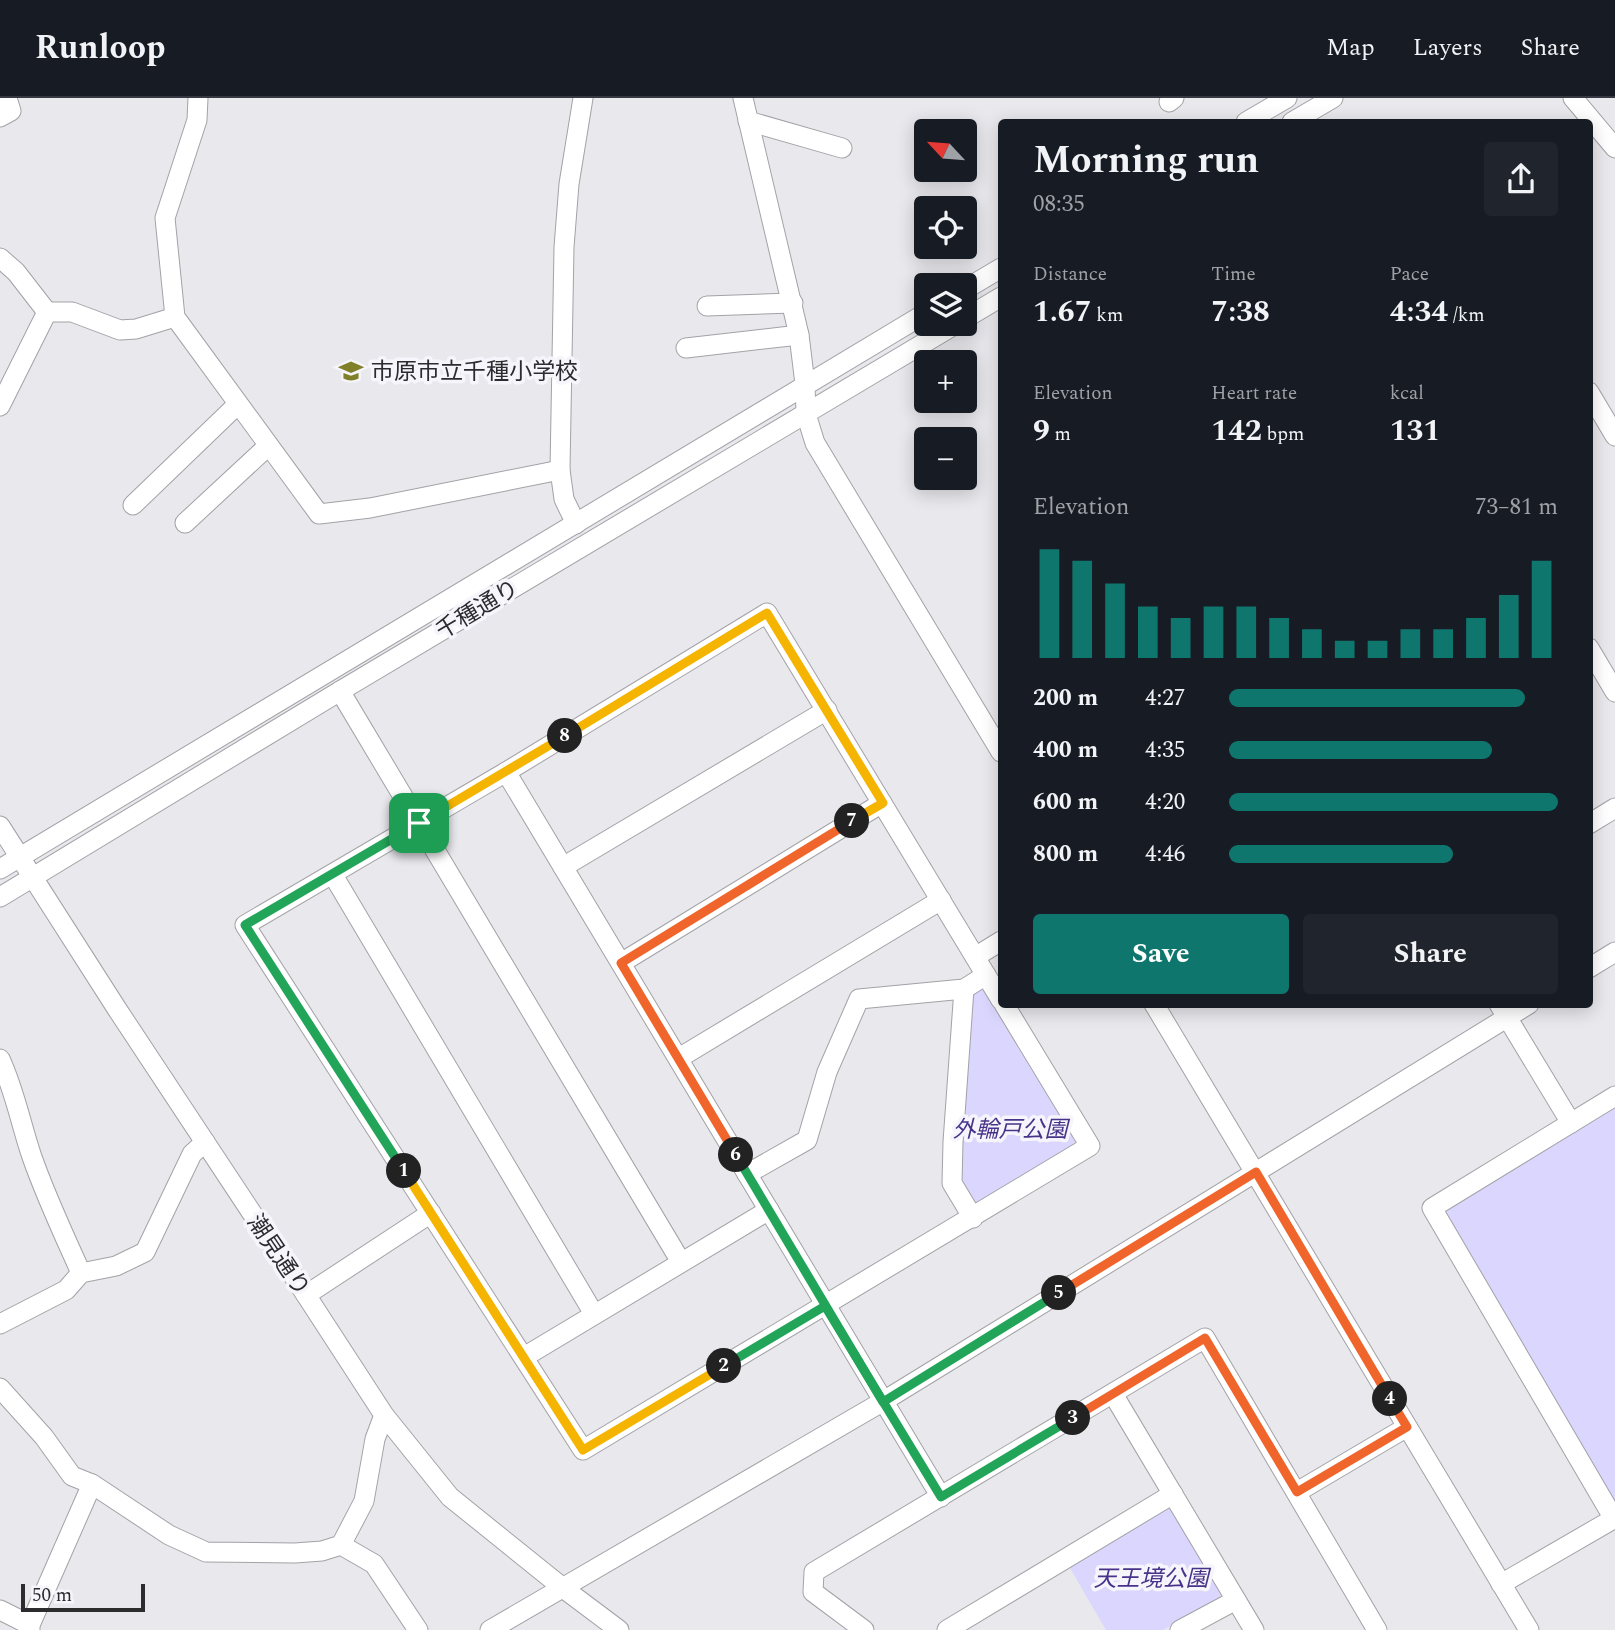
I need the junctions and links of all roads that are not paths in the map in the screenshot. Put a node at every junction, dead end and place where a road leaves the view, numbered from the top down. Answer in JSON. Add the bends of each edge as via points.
{"nodes":[{"id":1,"x":7,"y":98,"type":"edge"},
{"id":2,"x":198,"y":98,"type":"edge"},
{"id":3,"x":583,"y":98,"type":"edge"},
{"id":4,"x":743,"y":98,"type":"edge"},
{"id":5,"x":1333,"y":98,"type":"edge"},
{"id":6,"x":1573,"y":98,"type":"edge"},
{"id":7,"x":1280,"y":100,"type":"edge"},
{"id":8,"x":0,"y":117,"type":"edge"},
{"id":9,"x":1251,"y":119,"type":"edge"},
{"id":10,"x":1297,"y":119,"type":"edge"},
{"id":11,"x":1591,"y":119,"type":"edge"},
{"id":12,"x":748,"y":121,"type":"junction"},
{"id":13,"x":1593,"y":122,"type":"edge"},
{"id":14,"x":842,"y":148,"type":"dead end"},
{"id":15,"x":1615,"y":148,"type":"edge"},
{"id":16,"x":0,"y":258,"type":"edge"},
{"id":17,"x":998,"y":270,"type":"edge"},
{"id":18,"x":977,"y":282,"type":"edge"},
{"id":19,"x":998,"y":299,"type":"edge"},
{"id":20,"x":793,"y":303,"type":"junction"},
{"id":21,"x":707,"y":306,"type":"dead end"},
{"id":22,"x":977,"y":311,"type":"edge"},
{"id":23,"x":47,"y":312,"type":"junction"},
{"id":24,"x":175,"y":317,"type":"junction"},
{"id":25,"x":914,"y":320,"type":"edge"},
{"id":26,"x":799,"y":335,"type":"junction"},
{"id":27,"x":936,"y":336,"type":"edge"},
{"id":28,"x":686,"y":348,"type":"dead end"},
{"id":29,"x":805,"y":384,"type":"junction"},
{"id":30,"x":1598,"y":403,"type":"edge"},
{"id":31,"x":237,"y":404,"type":"junction"},
{"id":32,"x":0,"y":406,"type":"edge"},
{"id":33,"x":806,"y":414,"type":"junction"},
{"id":34,"x":1615,"y":436,"type":"edge"},
{"id":35,"x":268,"y":446,"type":"junction"},
{"id":36,"x":560,"y":470,"type":"junction"},
{"id":37,"x":133,"y":505,"type":"dead end"},
{"id":38,"x":184,"y":523,"type":"dead end"},
{"id":39,"x":576,"y":524,"type":"junction"},
{"id":40,"x":1593,"y":654,"type":"edge"},
{"id":41,"x":1613,"y":684,"type":"edge"},
{"id":42,"x":340,"y":691,"type":"junction"},
{"id":43,"x":827,"y":710,"type":"junction"},
{"id":44,"x":998,"y":747,"type":"edge"},
{"id":45,"x":506,"y":772,"type":"junction"},
{"id":46,"x":883,"y":803,"type":"junction"},
{"id":47,"x":1615,"y":808,"type":"edge"},
{"id":48,"x":1593,"y":822,"type":"edge"},
{"id":49,"x":419,"y":823,"type":"junction"},
{"id":50,"x":0,"y":825,"type":"edge"},
{"id":51,"x":20,"y":857,"type":"junction"},
{"id":52,"x":563,"y":867,"type":"junction"},
{"id":53,"x":0,"y":869,"type":"edge"},
{"id":54,"x":333,"y":874,"type":"junction"},
{"id":55,"x":32,"y":877,"type":"junction"},
{"id":56,"x":0,"y":897,"type":"edge"},
{"id":57,"x":941,"y":900,"type":"junction"},
{"id":58,"x":998,"y":943,"type":"edge"},
{"id":59,"x":1615,"y":952,"type":"edge"},
{"id":60,"x":975,"y":957,"type":"junction"},
{"id":61,"x":621,"y":963,"type":"junction"},
{"id":62,"x":1593,"y":966,"type":"edge"},
{"id":63,"x":986,"y":975,"type":"junction"},
{"id":64,"x":964,"y":989,"type":"junction"},
{"id":65,"x":998,"y":995,"type":"edge"},
{"id":66,"x":1006,"y":1008,"type":"edge"},
{"id":67,"x":1156,"y":1008,"type":"edge"},
{"id":68,"x":1503,"y":1011,"type":"edge"},
{"id":69,"x":679,"y":1058,"type":"junction"},
{"id":70,"x":3,"y":1072,"type":"edge"},
{"id":71,"x":1615,"y":1096,"type":"edge"},
{"id":72,"x":1571,"y":1124,"type":"junction"},
{"id":73,"x":205,"y":1142,"type":"junction"},
{"id":74,"x":1256,"y":1172,"type":"junction"},
{"id":75,"x":747,"y":1174,"type":"junction"},
{"id":76,"x":768,"y":1210,"type":"junction"},
{"id":77,"x":431,"y":1213,"type":"junction"},
{"id":78,"x":973,"y":1218,"type":"junction"},
{"id":79,"x":681,"y":1262,"type":"junction"},
{"id":80,"x":81,"y":1273,"type":"junction"},
{"id":81,"x":306,"y":1295,"type":"junction"},
{"id":82,"x":825,"y":1306,"type":"junction"},
{"id":83,"x":594,"y":1314,"type":"junction"},
{"id":84,"x":0,"y":1324,"type":"edge"},
{"id":85,"x":524,"y":1357,"type":"junction"},
{"id":86,"x":0,"y":1388,"type":"edge"},
{"id":87,"x":1113,"y":1394,"type":"junction"},
{"id":88,"x":883,"y":1402,"type":"junction"},
{"id":89,"x":384,"y":1415,"type":"junction"},
{"id":90,"x":1407,"y":1427,"type":"junction"},
{"id":91,"x":92,"y":1484,"type":"junction"},
{"id":92,"x":1297,"y":1492,"type":"junction"},
{"id":93,"x":1173,"y":1494,"type":"junction"},
{"id":94,"x":941,"y":1497,"type":"junction"},
{"id":95,"x":1615,"y":1518,"type":"edge"},
{"id":96,"x":341,"y":1545,"type":"junction"},
{"id":97,"x":1501,"y":1584,"type":"junction"},
{"id":98,"x":563,"y":1588,"type":"junction"},
{"id":99,"x":1236,"y":1600,"type":"junction"},
{"id":100,"x":0,"y":1610,"type":"edge"},
{"id":101,"x":30,"y":1627,"type":"edge"},
{"id":102,"x":418,"y":1630,"type":"edge"},
{"id":103,"x":490,"y":1630,"type":"edge"},
{"id":104,"x":619,"y":1630,"type":"edge"},
{"id":105,"x":864,"y":1630,"type":"edge"},
{"id":106,"x":947,"y":1630,"type":"edge"},
{"id":107,"x":1180,"y":1630,"type":"edge"},
{"id":108,"x":1254,"y":1630,"type":"edge"},
{"id":109,"x":1377,"y":1630,"type":"edge"},
{"id":110,"x":1530,"y":1630,"type":"edge"}],
"edges":[{"from":1,"to":8,"type":"street","via":[[11,111]]},
{"from":2,"to":24,"type":"street","via":[[197,120],[166,218]]},
{"from":3,"to":36,"type":"street","via":[[564,247]]},
{"from":4,"to":12,"type":"street"},
{"from":5,"to":10,"type":"street"},
{"from":6,"to":11,"type":"street"},
{"from":7,"to":9,"type":"street"},
{"from":12,"to":14,"type":"street"},
{"from":12,"to":20,"type":"street"},
{"from":13,"to":15,"type":"street"},
{"from":16,"to":23,"type":"street"},
{"from":17,"to":18,"type":"street"},
{"from":19,"to":22,"type":"street"},
{"from":20,"to":21,"type":"street"},
{"from":20,"to":26,"type":"street"},
{"from":23,"to":24,"type":"street","via":[[72,312],[120,330]]},
{"from":23,"to":32,"type":"street"},
{"from":24,"to":31,"type":"street"},
{"from":25,"to":29,"type":"street","name":"千種通り"},
{"from":26,"to":28,"type":"street"},
{"from":26,"to":29,"type":"street"},
{"from":27,"to":33,"type":"street","name":"千種通り"},
{"from":29,"to":33,"type":"street"},
{"from":29,"to":39,"type":"street","name":"千種通り"},
{"from":30,"to":34,"type":"street"},
{"from":31,"to":35,"type":"street"},
{"from":31,"to":37,"type":"street"},
{"from":33,"to":42,"type":"street","name":"千種通り"},
{"from":33,"to":44,"type":"street","via":[[815,443]]},
{"from":35,"to":36,"type":"street","via":[[319,514]]},
{"from":35,"to":38,"type":"street"},
{"from":36,"to":39,"type":"street","via":[[564,499]]},
{"from":39,"to":51,"type":"street","name":"千種通り"},
{"from":40,"to":41,"type":"street"},
{"from":42,"to":49,"type":"street"},
{"from":42,"to":55,"type":"street","name":"千種通り"},
{"from":43,"to":45,"type":"street","via":[[767,613]]},
{"from":43,"to":46,"type":"street"},
{"from":43,"to":52,"type":"street"},
{"from":45,"to":49,"type":"street"},
{"from":45,"to":52,"type":"street"},
{"from":46,"to":57,"type":"street"},
{"from":46,"to":61,"type":"street"},
{"from":47,"to":48,"type":"street"},
{"from":49,"to":54,"type":"street"},
{"from":49,"to":79,"type":"street"},
{"from":50,"to":51,"type":"street","name":"潮見通り"},
{"from":51,"to":53,"type":"street","name":"千種通り"},
{"from":51,"to":55,"type":"street","name":"潮見通り"},
{"from":52,"to":61,"type":"street"},
{"from":54,"to":77,"type":"street","via":[[245,925]]},
{"from":54,"to":83,"type":"street"},
{"from":55,"to":56,"type":"street","name":"千種通り"},
{"from":55,"to":73,"type":"street","name":"潮見通り"},
{"from":57,"to":60,"type":"street"},
{"from":57,"to":69,"type":"street"},
{"from":58,"to":60,"type":"street"},
{"from":59,"to":62,"type":"street"},
{"from":60,"to":63,"type":"street"},
{"from":61,"to":69,"type":"street"},
{"from":63,"to":64,"type":"street"},
{"from":63,"to":65,"type":"street"},
{"from":64,"to":75,"type":"street","via":[[859,999],[827,1072],[807,1140]]},
{"from":64,"to":78,"type":"street","via":[[952,1183]]},
{"from":66,"to":78,"type":"street","via":[[1090,1146]]},
{"from":67,"to":74,"type":"street"},
{"from":68,"to":72,"type":"street"},
{"from":68,"to":74,"type":"street"},
{"from":69,"to":75,"type":"street"},
{"from":70,"to":80,"type":"street","via":[[55,1216]]},
{"from":71,"to":72,"type":"street"},
{"from":72,"to":95,"type":"street","via":[[1432,1208]]},
{"from":73,"to":80,"type":"street","via":[[192,1154],[145,1252],[116,1266]]},
{"from":73,"to":81,"type":"street","name":"潮見通り"},
{"from":74,"to":88,"type":"street"},
{"from":74,"to":90,"type":"street"},
{"from":75,"to":76,"type":"street"},
{"from":76,"to":79,"type":"street"},
{"from":76,"to":82,"type":"street"},
{"from":77,"to":81,"type":"street"},
{"from":77,"to":85,"type":"street"},
{"from":78,"to":82,"type":"street"},
{"from":79,"to":83,"type":"street"},
{"from":80,"to":84,"type":"street","via":[[66,1290]]},
{"from":81,"to":89,"type":"street","name":"潮見通り"},
{"from":82,"to":85,"type":"street","via":[[583,1450]]},
{"from":82,"to":88,"type":"street"},
{"from":83,"to":85,"type":"street"},
{"from":86,"to":91,"type":"street","via":[[72,1476]]},
{"from":87,"to":92,"type":"street","via":[[1205,1338]]},
{"from":87,"to":93,"type":"street"},
{"from":87,"to":94,"type":"street"},
{"from":88,"to":94,"type":"street"},
{"from":88,"to":98,"type":"street"},
{"from":89,"to":96,"type":"street","via":[[364,1501]]},
{"from":89,"to":98,"type":"street","name":"潮見通り","via":[[450,1497]]},
{"from":90,"to":92,"type":"street"},
{"from":90,"to":97,"type":"street"},
{"from":91,"to":96,"type":"street","via":[[169,1535],[206,1552],[295,1553]]},
{"from":91,"to":101,"type":"street"},
{"from":92,"to":109,"type":"street"},
{"from":93,"to":99,"type":"street"},
{"from":93,"to":106,"type":"street"},
{"from":94,"to":105,"type":"street","via":[[814,1572],[813,1592]]},
{"from":95,"to":97,"type":"street"},
{"from":96,"to":102,"type":"street","via":[[374,1564]]},
{"from":97,"to":110,"type":"street"},
{"from":98,"to":103,"type":"street"},
{"from":98,"to":104,"type":"street","name":"潮見通り"},
{"from":99,"to":107,"type":"street"},
{"from":99,"to":108,"type":"street"},
{"from":100,"to":101,"type":"street"}]}
